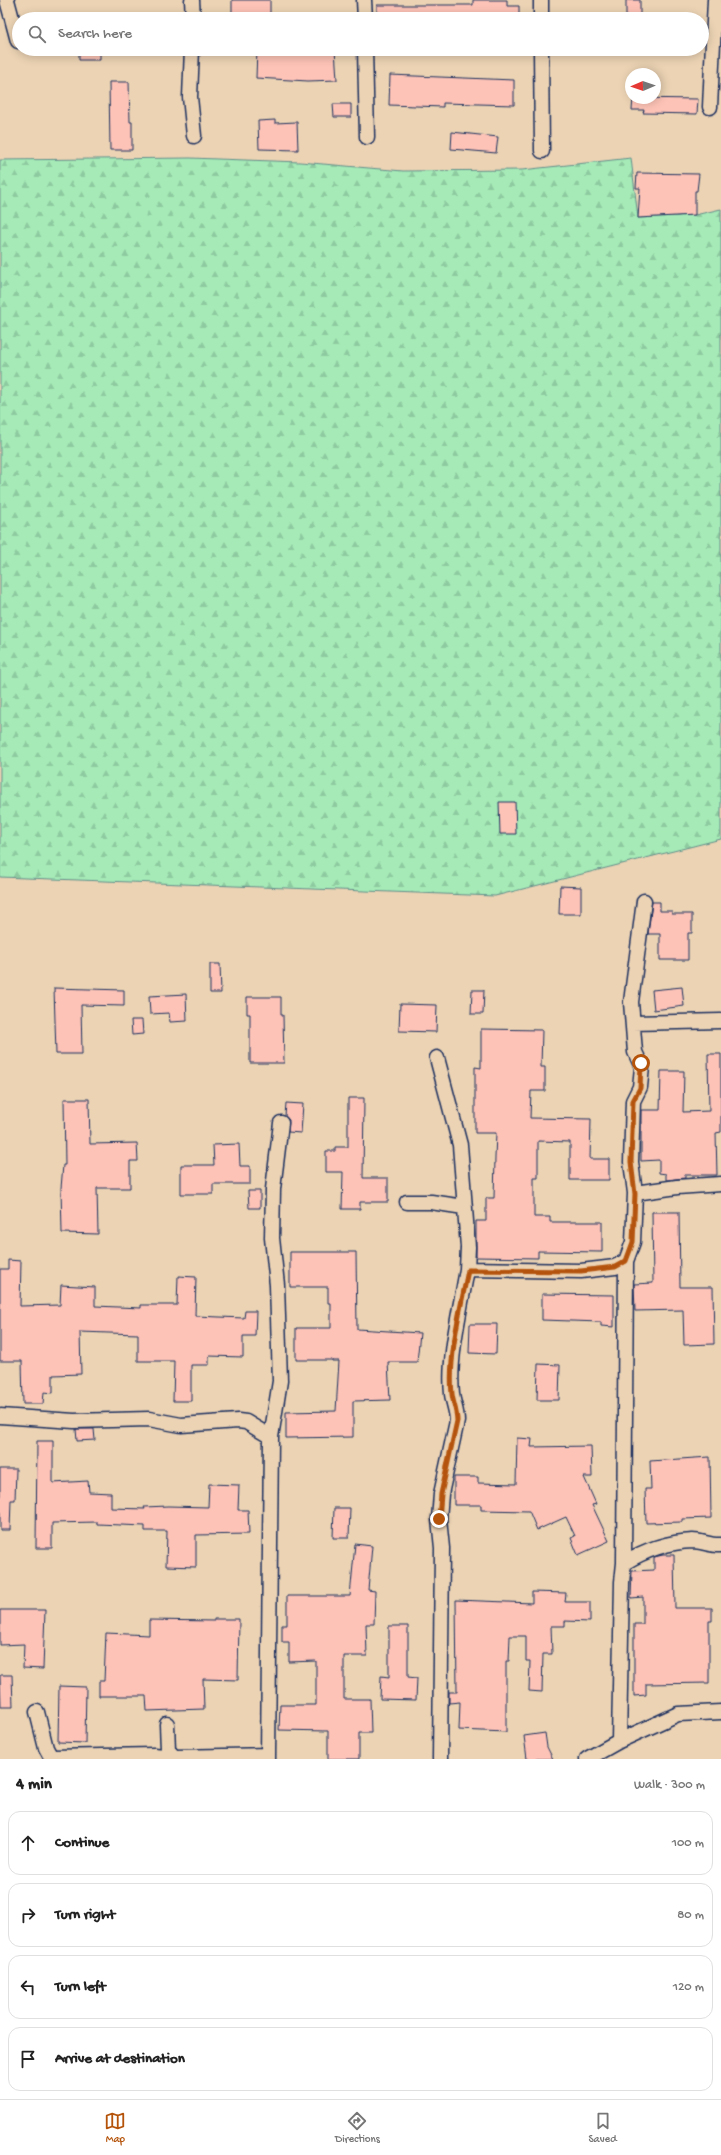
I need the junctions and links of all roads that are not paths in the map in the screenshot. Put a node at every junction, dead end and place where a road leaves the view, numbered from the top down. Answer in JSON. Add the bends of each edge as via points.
{"nodes":[{"id":1,"x":7,"y":0,"type":"edge"},
{"id":2,"x":192,"y":0,"type":"edge"},
{"id":3,"x":364,"y":0,"type":"edge"},
{"id":4,"x":541,"y":0,"type":"edge"},
{"id":5,"x":715,"y":0,"type":"edge"},
{"id":6,"x":193,"y":12,"type":"edge"},
{"id":7,"x":365,"y":12,"type":"edge"},
{"id":8,"x":541,"y":12,"type":"edge"},
{"id":9,"x":12,"y":19,"type":"edge"},
{"id":10,"x":192,"y":56,"type":"edge"},
{"id":11,"x":365,"y":56,"type":"edge"},
{"id":12,"x":542,"y":56,"type":"edge"},
{"id":13,"x":710,"y":107,"type":"dead end"},
{"id":14,"x":194,"y":136,"type":"dead end"},
{"id":15,"x":368,"y":137,"type":"dead end"},
{"id":16,"x":542,"y":151,"type":"dead end"},
{"id":17,"x":644,"y":901,"type":"dead end"},
{"id":18,"x":721,"y":1020,"type":"edge"},
{"id":19,"x":633,"y":1023,"type":"junction"},
{"id":20,"x":437,"y":1058,"type":"dead end"},
{"id":21,"x":281,"y":1123,"type":"dead end"},
{"id":22,"x":721,"y":1184,"type":"edge"},
{"id":23,"x":635,"y":1194,"type":"junction"},
{"id":24,"x":407,"y":1202,"type":"dead end"},
{"id":25,"x":464,"y":1207,"type":"junction"},
{"id":26,"x":626,"y":1261,"type":"junction"},
{"id":27,"x":468,"y":1270,"type":"junction"},
{"id":28,"x":0,"y":1416,"type":"edge"},
{"id":29,"x":271,"y":1437,"type":"junction"},
{"id":30,"x":721,"y":1545,"type":"edge"},
{"id":31,"x":624,"y":1563,"type":"junction"},
{"id":32,"x":37,"y":1712,"type":"dead end"},
{"id":33,"x":721,"y":1712,"type":"edge"},
{"id":34,"x":166,"y":1724,"type":"dead end"},
{"id":35,"x":620,"y":1741,"type":"junction"},
{"id":36,"x":174,"y":1757,"type":"junction"},
{"id":37,"x":268,"y":1757,"type":"edge"},
{"id":38,"x":52,"y":1758,"type":"edge"},
{"id":39,"x":440,"y":1759,"type":"edge"},
{"id":40,"x":587,"y":1759,"type":"edge"}],
"edges":[{"from":1,"to":9,"type":"street"},
{"from":2,"to":6,"type":"street"},
{"from":3,"to":7,"type":"street"},
{"from":4,"to":8,"type":"street"},
{"from":5,"to":13,"type":"street"},
{"from":10,"to":14,"type":"street","via":[[190,97]]},
{"from":11,"to":15,"type":"street"},
{"from":12,"to":16,"type":"street"},
{"from":17,"to":19,"type":"street","via":[[631,1002]]},
{"from":18,"to":19,"type":"street"},
{"from":19,"to":23,"type":"street","via":[[634,1052],[642,1067],[640,1088],[633,1101],[631,1162]]},
{"from":20,"to":25,"type":"street","via":[[460,1145]]},
{"from":21,"to":29,"type":"street","via":[[273,1189],[272,1238],[277,1285],[280,1380]]},
{"from":22,"to":23,"type":"street","via":[[676,1187]]},
{"from":23,"to":26,"type":"street","via":[[633,1242]]},
{"from":24,"to":25,"type":"street","via":[[431,1202]]},
{"from":25,"to":27,"type":"street"},
{"from":26,"to":27,"type":"street","via":[[615,1267],[581,1271]]},
{"from":26,"to":31,"type":"street"},
{"from":27,"to":39,"type":"street","via":[[454,1347],[452,1394],[457,1421],[441,1494],[439,1519],[442,1548]]},
{"from":28,"to":29,"type":"street","via":[[74,1421],[149,1419],[181,1425],[238,1421],[246,1422]]},
{"from":29,"to":37,"type":"street"},
{"from":30,"to":31,"type":"street","via":[[694,1541],[663,1545],[641,1552]]},
{"from":31,"to":35,"type":"street"},
{"from":32,"to":38,"type":"street","via":[[46,1748]]},
{"from":33,"to":35,"type":"street","via":[[678,1714]]},
{"from":34,"to":36,"type":"street","via":[[168,1750]]},
{"from":35,"to":40,"type":"street"},
{"from":36,"to":37,"type":"street"},
{"from":36,"to":38,"type":"street","via":[[154,1755]]}]}
